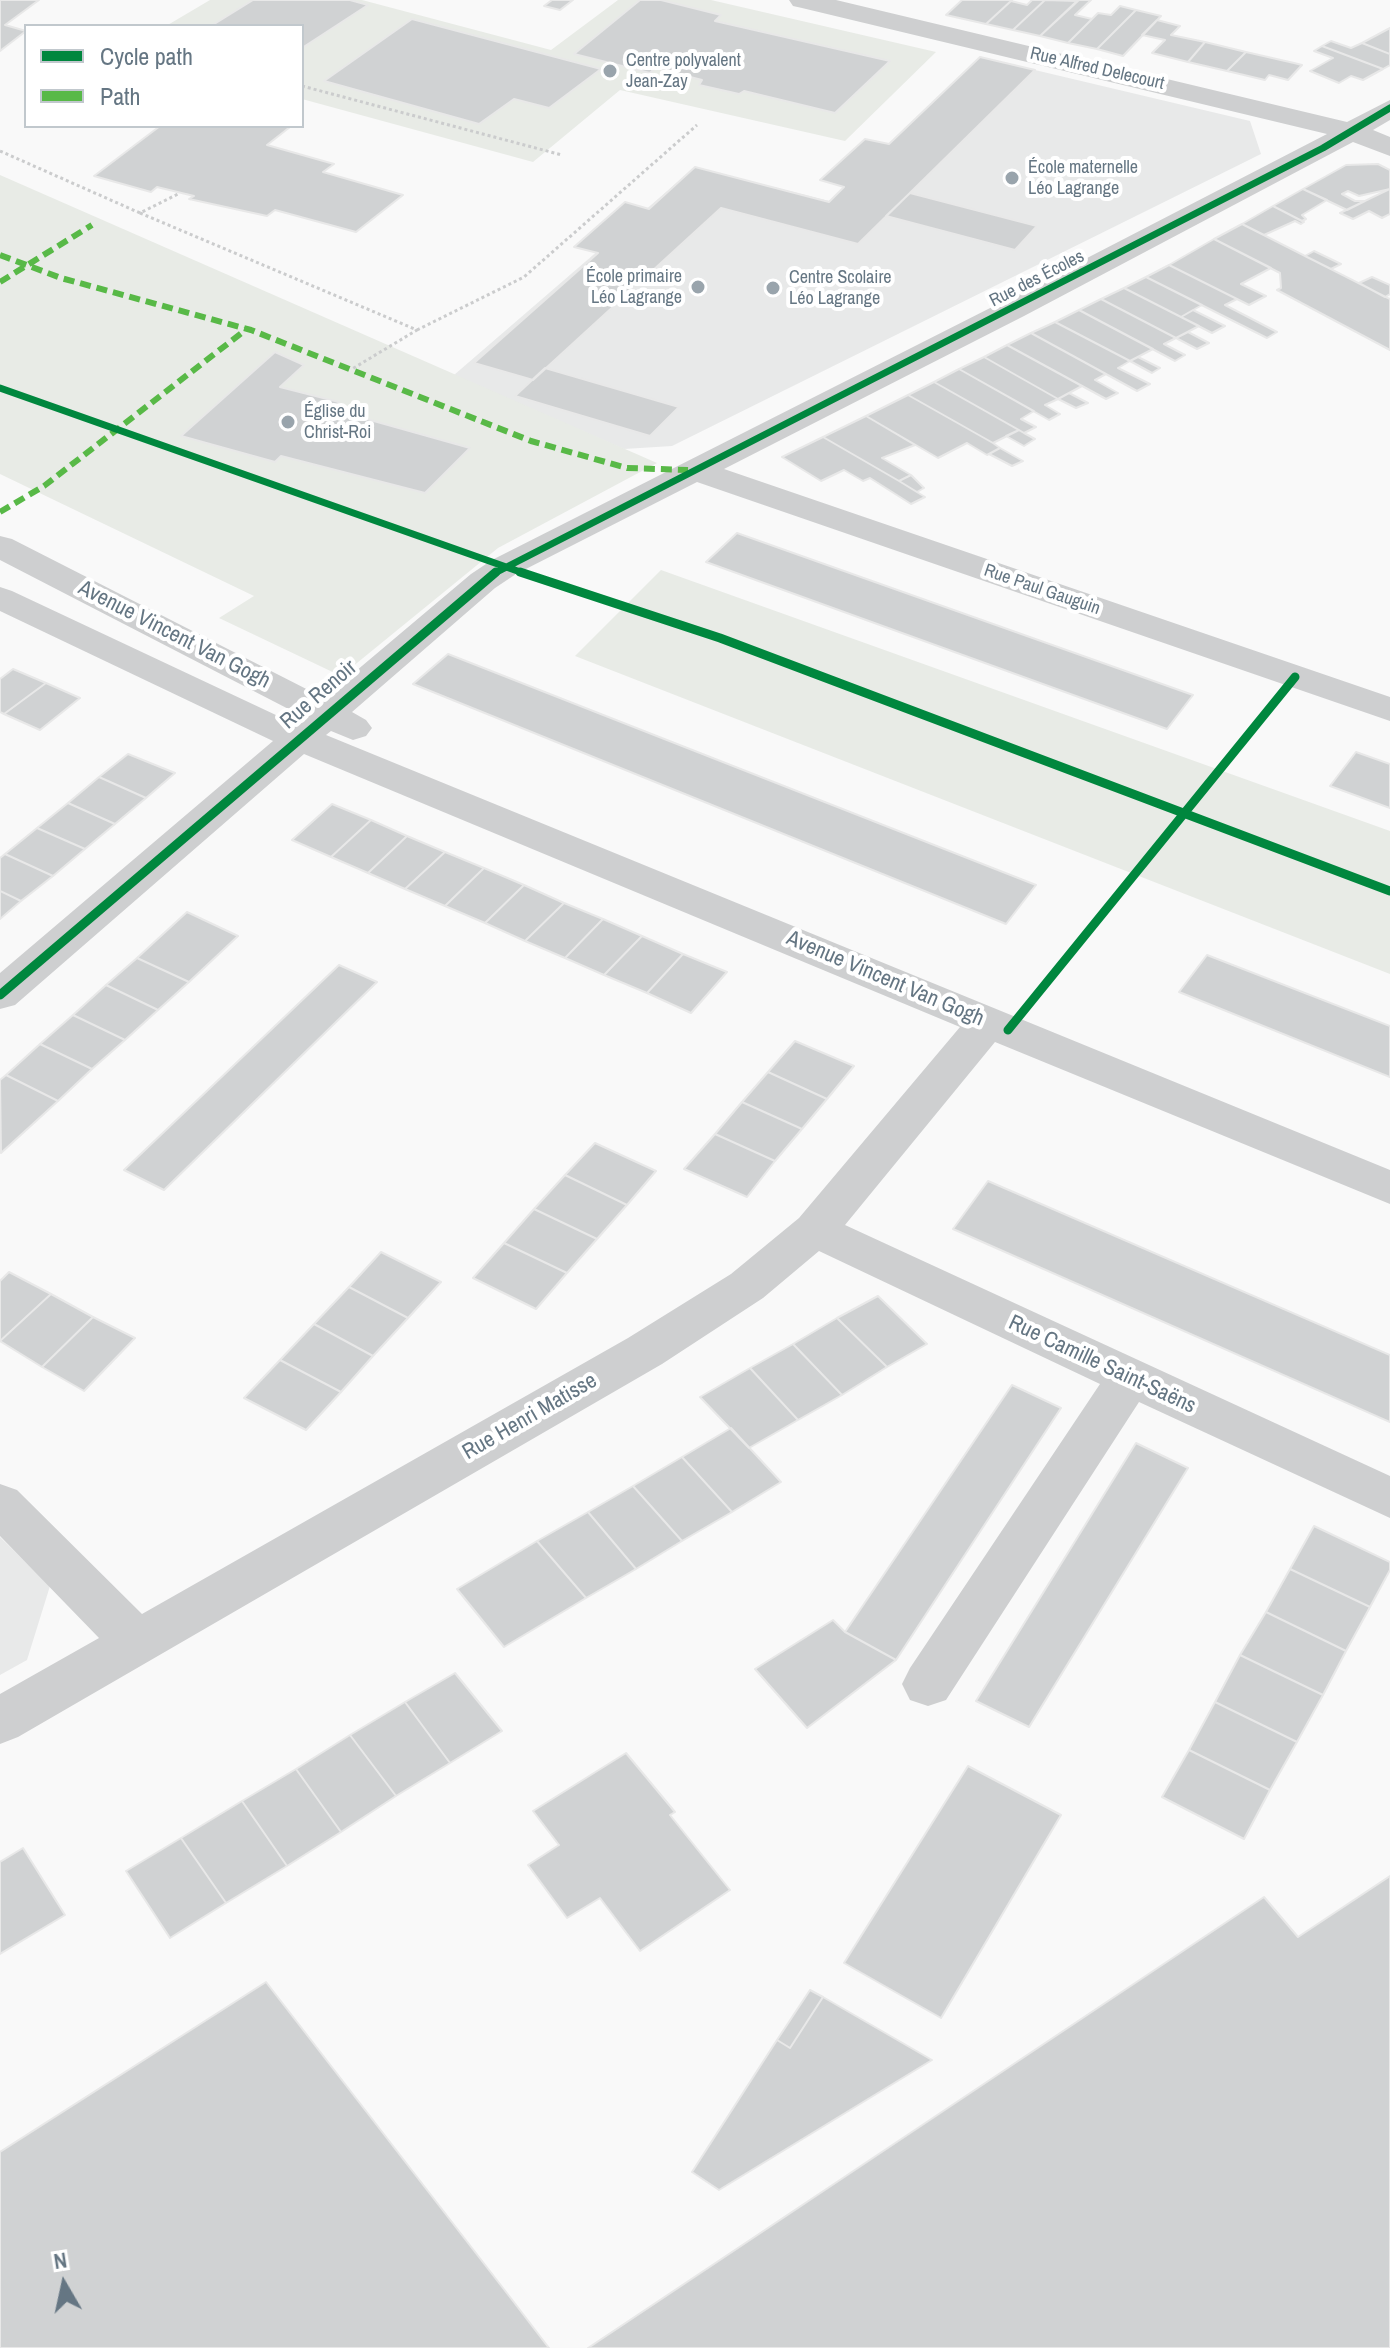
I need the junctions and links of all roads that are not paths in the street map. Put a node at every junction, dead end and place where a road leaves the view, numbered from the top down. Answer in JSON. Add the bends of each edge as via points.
{"nodes":[{"id":1,"x":802,"y":0,"type":"edge"},
{"id":2,"x":1390,"y":108,"type":"edge"},
{"id":3,"x":1352,"y":132,"type":"junction"},
{"id":4,"x":1390,"y":147,"type":"edge"},
{"id":5,"x":695,"y":470,"type":"junction"},
{"id":6,"x":0,"y":546,"type":"edge"},
{"id":7,"x":0,"y":598,"type":"edge"},
{"id":8,"x":1390,"y":710,"type":"edge"},
{"id":9,"x":314,"y":726,"type":"junction"},
{"id":10,"x":0,"y":995,"type":"edge"},
{"id":11,"x":988,"y":1022,"type":"junction"},
{"id":12,"x":1390,"y":1188,"type":"edge"},
{"id":13,"x":815,"y":1230,"type":"junction"},
{"id":14,"x":1129,"y":1378,"type":"junction"},
{"id":15,"x":1390,"y":1498,"type":"edge"},
{"id":16,"x":0,"y":1504,"type":"edge"},
{"id":17,"x":138,"y":1644,"type":"junction"},
{"id":18,"x":928,"y":1684,"type":"dead end"},
{"id":19,"x":0,"y":1721,"type":"edge"}],
"edges":[{"from":1,"to":3,"type":"street","name":"Rue Alfred Delecourt"},
{"from":2,"to":3,"type":"street","name":"Rue des Écoles"},
{"from":3,"to":4,"type":"street","name":"Rue Alfred Delecourt"},
{"from":3,"to":5,"type":"street","name":"Rue des Écoles"},
{"from":5,"to":8,"type":"street","name":"Rue Paul Gauguin"},
{"from":5,"to":9,"type":"street","name":"Rue Renoir","via":[[493,574]]},
{"from":6,"to":9,"type":"street","name":"Avenue Vincent Van Gogh"},
{"from":7,"to":9,"type":"street","name":"Avenue Vincent Van Gogh"},
{"from":9,"to":10,"type":"street","name":"Rue Renoir"},
{"from":9,"to":11,"type":"street","name":"Avenue Vincent Van Gogh","via":[[557,843]]},
{"from":11,"to":12,"type":"street","name":"Avenue Vincent Van Gogh"},
{"from":11,"to":13,"type":"street","name":"Rue Henri Matisse"},
{"from":13,"to":14,"type":"street","name":"Rue Camille Saint-Saëns"},
{"from":13,"to":17,"type":"street","name":"Rue Henri Matisse","via":[[747,1286],[645,1351]]},
{"from":14,"to":15,"type":"street","name":"Rue Camille Saint-Saëns"},
{"from":14,"to":18,"type":"street"},
{"from":16,"to":17,"type":"street"},
{"from":17,"to":19,"type":"street","name":"Rue Henri Matisse"}]}
